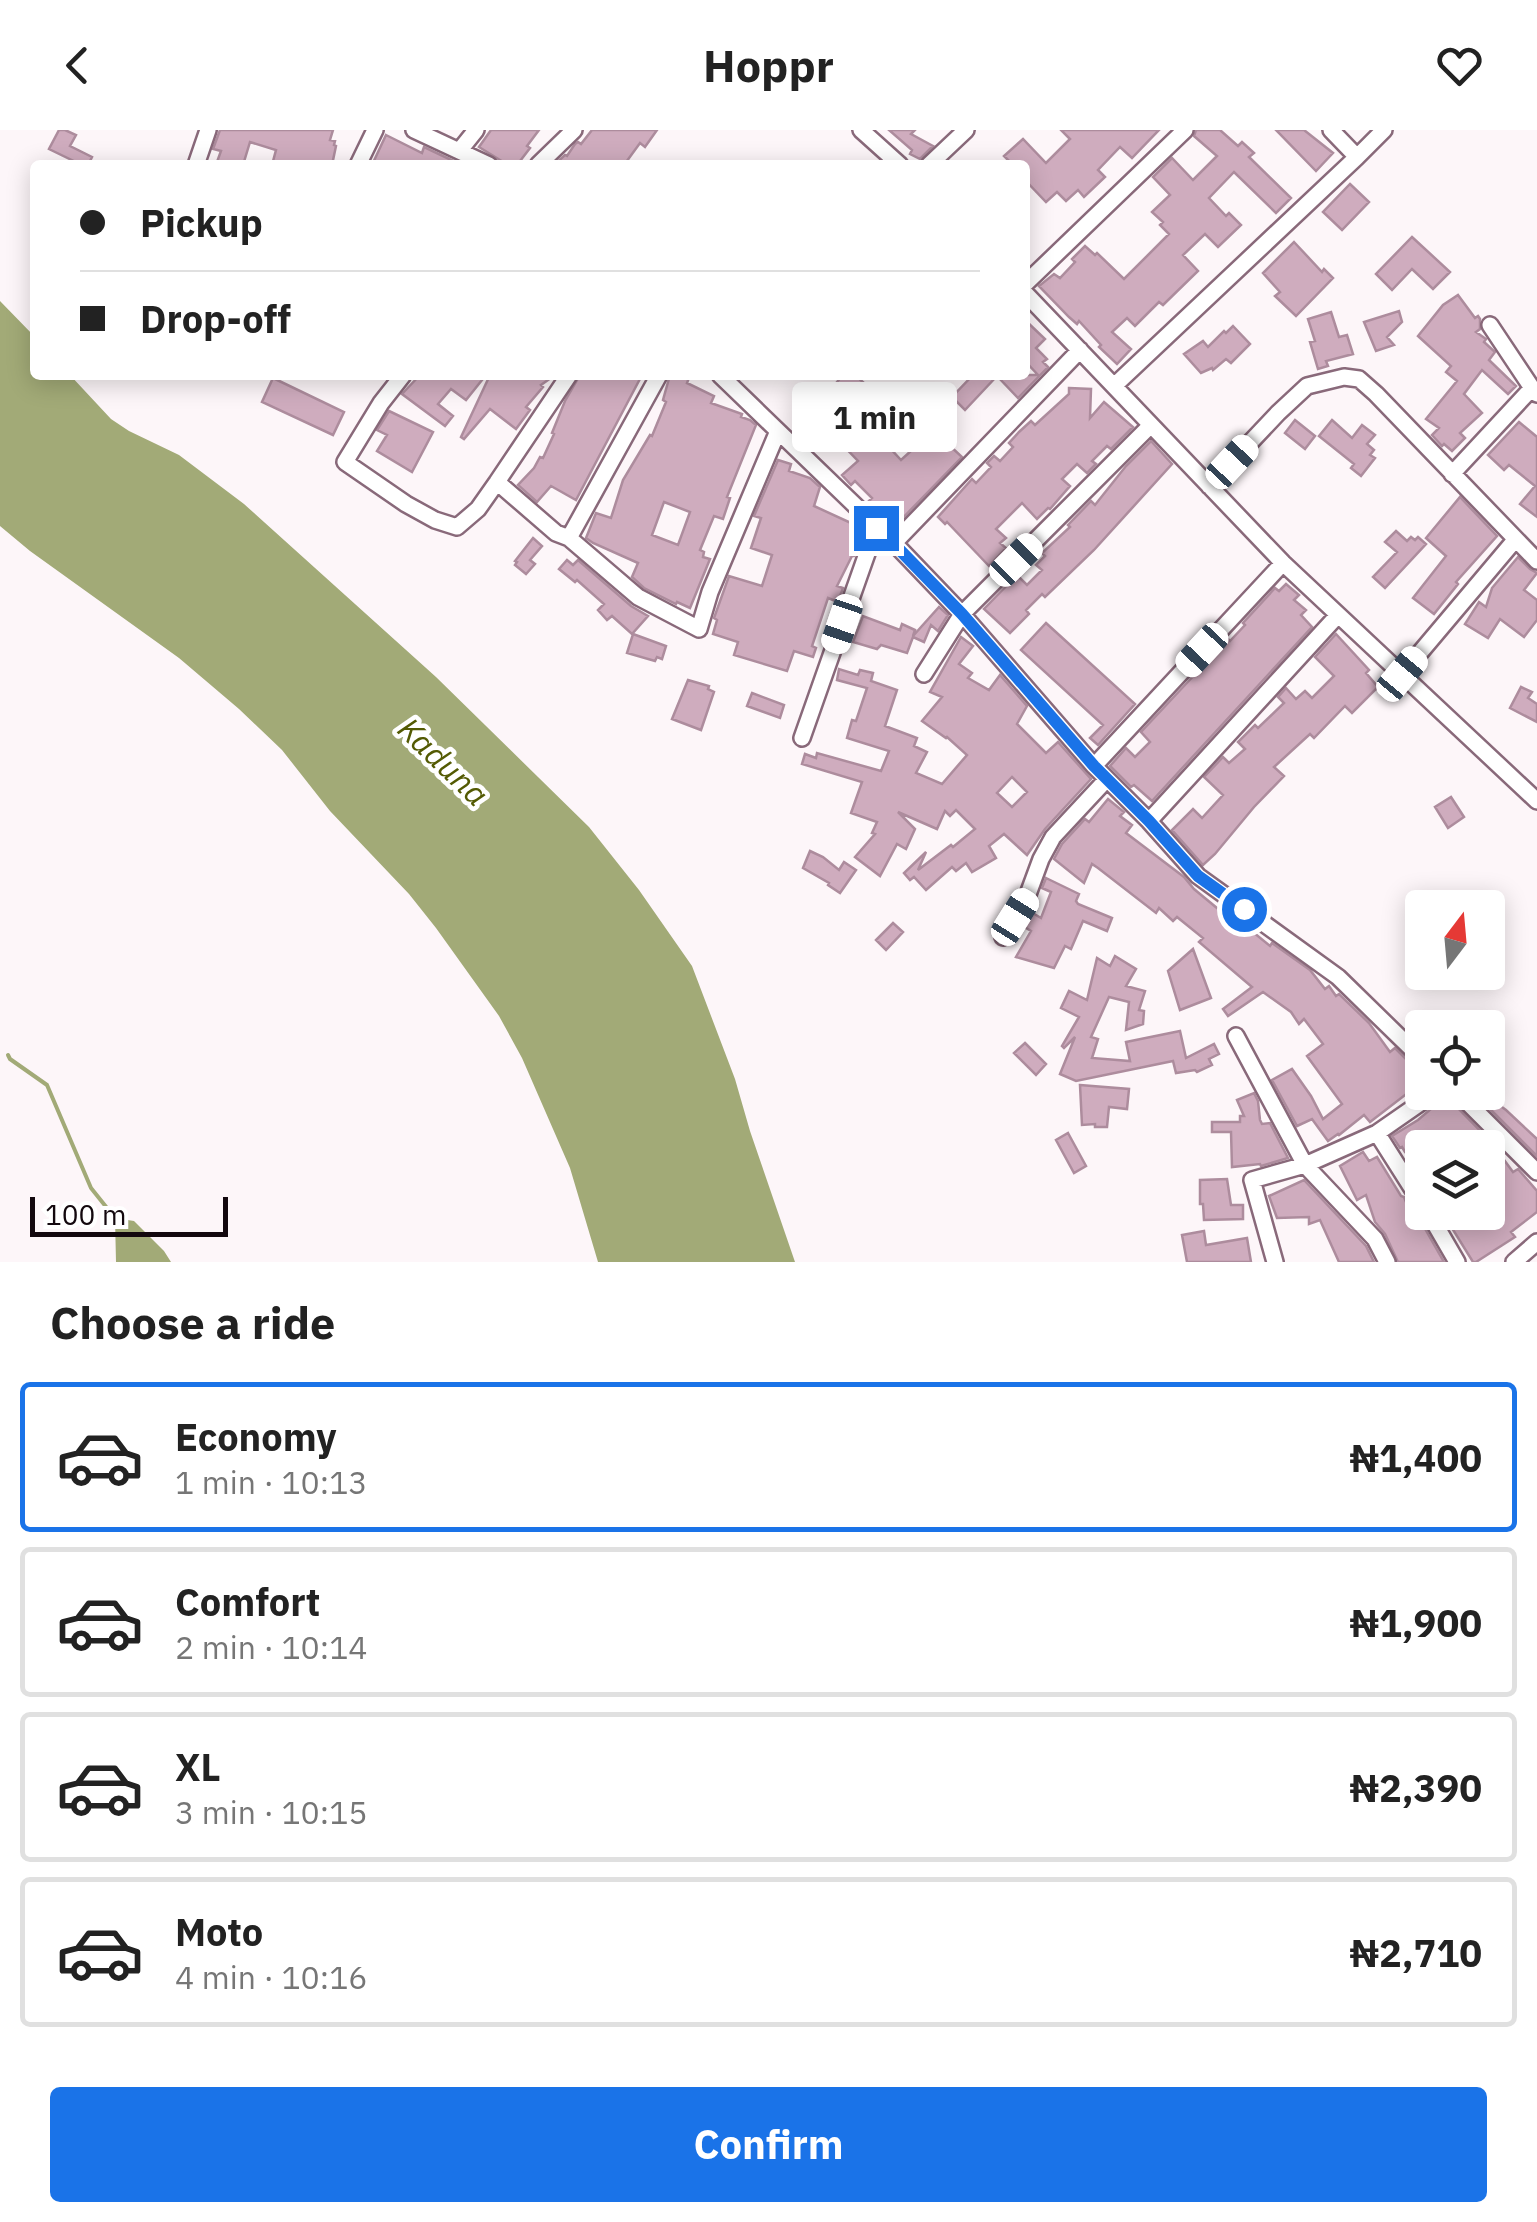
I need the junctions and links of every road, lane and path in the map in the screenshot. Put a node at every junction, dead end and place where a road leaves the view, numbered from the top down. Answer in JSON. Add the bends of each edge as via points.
{"nodes":[{"id":1,"x":208,"y":130,"type":"edge"},
{"id":2,"x":375,"y":130,"type":"edge"},
{"id":3,"x":476,"y":130,"type":"edge"},
{"id":4,"x":574,"y":130,"type":"edge"},
{"id":5,"x":861,"y":130,"type":"edge"},
{"id":6,"x":966,"y":130,"type":"edge"},
{"id":7,"x":1185,"y":130,"type":"edge"},
{"id":8,"x":1331,"y":130,"type":"edge"},
{"id":9,"x":1384,"y":130,"type":"edge"},
{"id":10,"x":419,"y":131,"type":"edge"},
{"id":11,"x":460,"y":150,"type":"junction"},
{"id":12,"x":1357,"y":157,"type":"junction"},
{"id":13,"x":198,"y":160,"type":"edge"},
{"id":14,"x":360,"y":160,"type":"edge"},
{"id":15,"x":479,"y":160,"type":"edge"},
{"id":16,"x":543,"y":160,"type":"edge"},
{"id":17,"x":894,"y":160,"type":"edge"},
{"id":18,"x":935,"y":160,"type":"edge"},
{"id":19,"x":1030,"y":279,"type":"edge"},
{"id":20,"x":1030,"y":298,"type":"edge"},
{"id":21,"x":1490,"y":326,"type":"dead end"},
{"id":22,"x":1080,"y":350,"type":"junction"},
{"id":23,"x":399,"y":380,"type":"edge"},
{"id":24,"x":565,"y":380,"type":"edge"},
{"id":25,"x":656,"y":380,"type":"edge"},
{"id":26,"x":725,"y":380,"type":"edge"},
{"id":27,"x":1114,"y":386,"type":"junction"},
{"id":28,"x":1534,"y":391,"type":"edge"},
{"id":29,"x":1151,"y":424,"type":"junction"},
{"id":30,"x":778,"y":431,"type":"junction"},
{"id":31,"x":1452,"y":474,"type":"junction"},
{"id":32,"x":496,"y":482,"type":"junction"},
{"id":33,"x":1209,"y":486,"type":"junction"},
{"id":34,"x":876,"y":528,"type":"junction"},
{"id":35,"x":569,"y":538,"type":"junction"},
{"id":36,"x":1514,"y":540,"type":"junction"},
{"id":37,"x":894,"y":544,"type":"junction"},
{"id":38,"x":1537,"y":561,"type":"edge"},
{"id":39,"x":1283,"y":563,"type":"junction"},
{"id":40,"x":962,"y":614,"type":"junction"},
{"id":41,"x":1338,"y":615,"type":"junction"},
{"id":42,"x":924,"y":674,"type":"dead end"},
{"id":43,"x":1402,"y":674,"type":"junction"},
{"id":44,"x":802,"y":738,"type":"dead end"},
{"id":45,"x":1094,"y":766,"type":"junction"},
{"id":46,"x":1107,"y":780,"type":"junction"},
{"id":47,"x":1537,"y":801,"type":"edge"},
{"id":48,"x":1149,"y":821,"type":"junction"},
{"id":49,"x":1002,"y":937,"type":"dead end"},
{"id":50,"x":1236,"y":1036,"type":"dead end"},
{"id":51,"x":1405,"y":1042,"type":"edge"},
{"id":52,"x":1410,"y":1110,"type":"edge"},
{"id":53,"x":1475,"y":1110,"type":"edge"},
{"id":54,"x":1377,"y":1133,"type":"junction"},
{"id":55,"x":1306,"y":1165,"type":"junction"},
{"id":56,"x":1537,"y":1172,"type":"edge"},
{"id":57,"x":1405,"y":1177,"type":"edge"},
{"id":58,"x":1439,"y":1230,"type":"edge"},
{"id":59,"x":1537,"y":1242,"type":"edge"},
{"id":60,"x":1275,"y":1262,"type":"edge"},
{"id":61,"x":1387,"y":1262,"type":"edge"},
{"id":62,"x":1458,"y":1262,"type":"edge"},
{"id":63,"x":1514,"y":1262,"type":"edge"}],
"edges":[{"from":1,"to":13,"type":"street"},
{"from":2,"to":14,"type":"street"},
{"from":3,"to":11,"type":"street"},
{"from":4,"to":16,"type":"street"},
{"from":5,"to":17,"type":"street"},
{"from":6,"to":18,"type":"street"},
{"from":7,"to":19,"type":"street"},
{"from":8,"to":12,"type":"street"},
{"from":9,"to":12,"type":"street"},
{"from":10,"to":11,"type":"street"},
{"from":11,"to":15,"type":"street"},
{"from":12,"to":27,"type":"street"},
{"from":20,"to":22,"type":"street"},
{"from":21,"to":28,"type":"street"},
{"from":22,"to":27,"type":"street"},
{"from":22,"to":37,"type":"street"},
{"from":23,"to":32,"type":"street","via":[[345,462],[406,504],[457,527]]},
{"from":24,"to":32,"type":"street"},
{"from":25,"to":35,"type":"street"},
{"from":26,"to":30,"type":"street"},
{"from":27,"to":29,"type":"street"},
{"from":28,"to":31,"type":"street"},
{"from":29,"to":33,"type":"street"},
{"from":29,"to":40,"type":"street"},
{"from":30,"to":34,"type":"street"},
{"from":30,"to":35,"type":"street","via":[[698,629],[638,597]]},
{"from":31,"to":33,"type":"street","via":[[1376,394],[1344,377],[1307,386]]},
{"from":31,"to":36,"type":"street"},
{"from":32,"to":35,"type":"street"},
{"from":33,"to":39,"type":"street"},
{"from":34,"to":37,"type":"street"},
{"from":34,"to":44,"type":"street"},
{"from":36,"to":38,"type":"street"},
{"from":36,"to":43,"type":"street"},
{"from":37,"to":40,"type":"street"},
{"from":39,"to":41,"type":"street"},
{"from":39,"to":45,"type":"street"},
{"from":40,"to":42,"type":"street"},
{"from":40,"to":45,"type":"street"},
{"from":41,"to":43,"type":"street"},
{"from":41,"to":48,"type":"street"},
{"from":43,"to":47,"type":"street"},
{"from":45,"to":46,"type":"street"},
{"from":46,"to":48,"type":"street"},
{"from":46,"to":49,"type":"street","via":[[1053,837]]},
{"from":48,"to":51,"type":"street","via":[[1198,876],[1338,977]]},
{"from":50,"to":55,"type":"street"},
{"from":52,"to":54,"type":"street"},
{"from":53,"to":56,"type":"street"},
{"from":54,"to":55,"type":"street"},
{"from":54,"to":57,"type":"street"},
{"from":55,"to":60,"type":"street","via":[[1252,1180]]},
{"from":55,"to":61,"type":"street","via":[[1375,1239]]},
{"from":58,"to":62,"type":"street"},
{"from":59,"to":63,"type":"street"}]}
